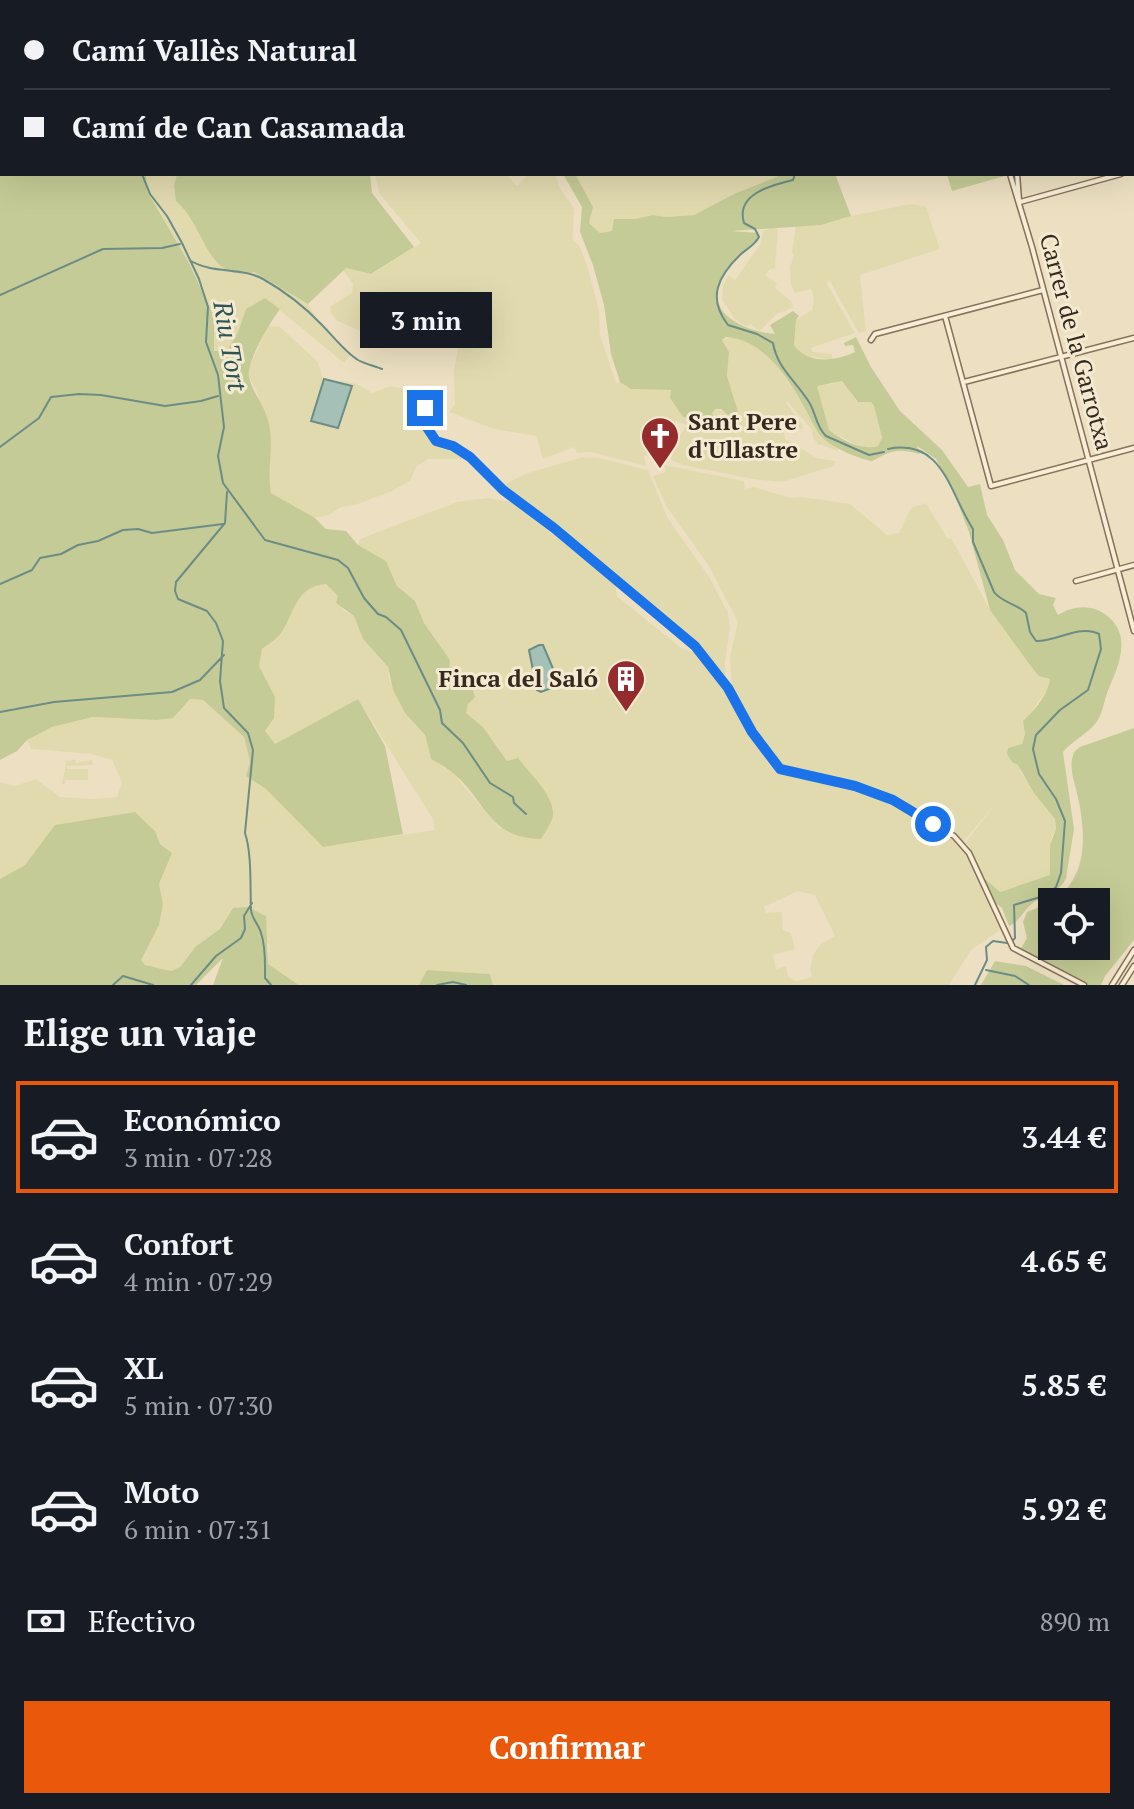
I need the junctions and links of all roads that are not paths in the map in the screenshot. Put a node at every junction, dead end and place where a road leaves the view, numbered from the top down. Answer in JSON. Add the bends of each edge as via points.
{"nodes":[{"id":1,"x":1011,"y":176,"type":"edge"},
{"id":2,"x":1017,"y":176,"type":"edge"},
{"id":3,"x":1114,"y":176,"type":"edge"},
{"id":4,"x":1020,"y":202,"type":"junction"},
{"id":5,"x":1043,"y":290,"type":"junction"},
{"id":6,"x":945,"y":316,"type":"junction"},
{"id":7,"x":1134,"y":338,"type":"edge"},
{"id":8,"x":871,"y":340,"type":"dead end"},
{"id":9,"x":1060,"y":357,"type":"junction"},
{"id":10,"x":964,"y":382,"type":"junction"},
{"id":11,"x":442,"y":406,"type":"dead end"},
{"id":12,"x":1134,"y":448,"type":"edge"},
{"id":13,"x":1089,"y":460,"type":"junction"},
{"id":14,"x":1134,"y":565,"type":"edge"},
{"id":15,"x":1118,"y":570,"type":"junction"},
{"id":16,"x":1076,"y":581,"type":"dead end"},
{"id":17,"x":1134,"y":631,"type":"edge"},
{"id":18,"x":1134,"y":950,"type":"edge"},
{"id":19,"x":1134,"y":966,"type":"edge"},
{"id":20,"x":1084,"y":985,"type":"edge"},
{"id":21,"x":1112,"y":985,"type":"edge"},
{"id":22,"x":1122,"y":985,"type":"edge"}],
"edges":[{"from":1,"to":4,"type":"street","name":"Carrer de la Garrotxa"},
{"from":2,"to":4,"type":"street","name":"Carrer de la Garrotxa"},
{"from":3,"to":4,"type":"street"},
{"from":4,"to":5,"type":"street","name":"Carrer de la Garrotxa"},
{"from":5,"to":6,"type":"street"},
{"from":5,"to":9,"type":"street","name":"Carrer de la Garrotxa"},
{"from":6,"to":8,"type":"street","via":[[875,334]]},
{"from":6,"to":10,"type":"street"},
{"from":7,"to":9,"type":"street"},
{"from":9,"to":10,"type":"street"},
{"from":9,"to":13,"type":"street","name":"Carrer de la Garrotxa"},
{"from":10,"to":13,"type":"street","via":[[991,486]]},
{"from":11,"to":20,"type":"street","via":[[424,411],[436,441],[470,457],[503,490],[687,639],[728,688],[772,762],[784,772],[887,798],[958,839],[1013,948]]},
{"from":12,"to":13,"type":"street"},
{"from":13,"to":15,"type":"street","name":"Carrer de la Garrotxa"},
{"from":14,"to":15,"type":"street"},
{"from":15,"to":16,"type":"street"},
{"from":15,"to":17,"type":"street","name":"Carrer de la Garrotxa"},
{"from":18,"to":21,"type":"street"},
{"from":19,"to":22,"type":"street"}]}
